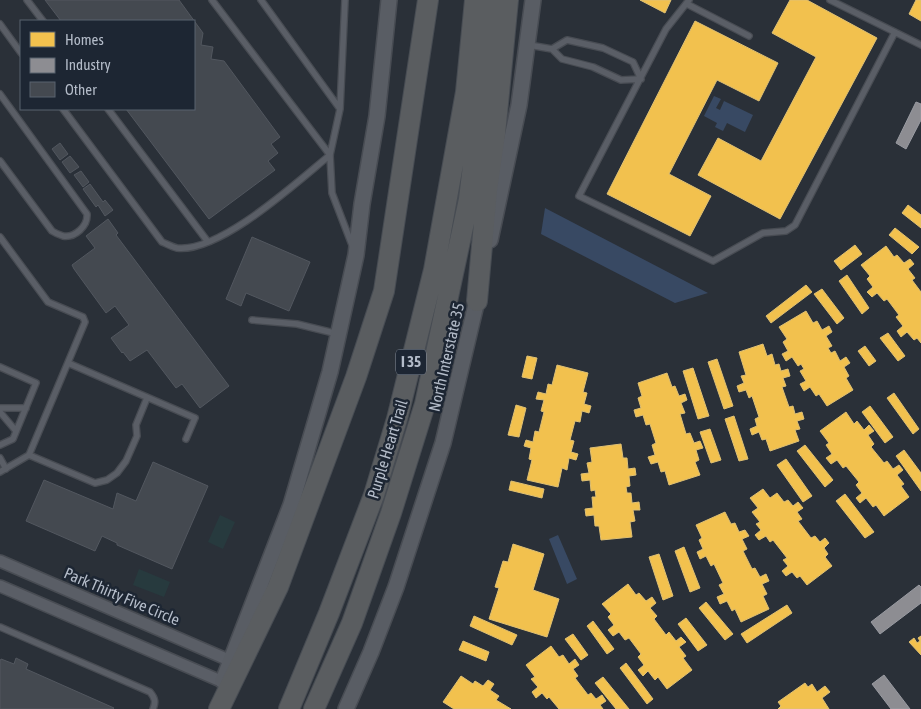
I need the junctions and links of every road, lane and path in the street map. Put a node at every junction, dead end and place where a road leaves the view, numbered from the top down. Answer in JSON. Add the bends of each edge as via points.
{"nodes":[{"id":1,"x":27,"y":0,"type":"edge"},
{"id":2,"x":212,"y":0,"type":"edge"},
{"id":3,"x":261,"y":0,"type":"edge"},
{"id":4,"x":345,"y":0,"type":"edge"},
{"id":5,"x":389,"y":0,"type":"edge"},
{"id":6,"x":428,"y":0,"type":"edge"},
{"id":7,"x":475,"y":0,"type":"edge"},
{"id":8,"x":493,"y":0,"type":"edge"},
{"id":9,"x":508,"y":0,"type":"edge"},
{"id":10,"x":532,"y":0,"type":"edge"},
{"id":11,"x":830,"y":0,"type":"edge"},
{"id":12,"x":688,"y":2,"type":"edge"},
{"id":13,"x":42,"y":20,"type":"edge"},
{"id":14,"x":0,"y":24,"type":"edge"},
{"id":15,"x":895,"y":32,"type":"junction"},
{"id":16,"x":749,"y":36,"type":"dead end"},
{"id":17,"x":526,"y":45,"type":"junction"},
{"id":18,"x":921,"y":45,"type":"edge"},
{"id":19,"x":552,"y":49,"type":"junction"},
{"id":20,"x":20,"y":52,"type":"edge"},
{"id":21,"x":641,"y":79,"type":"junction"},
{"id":22,"x":0,"y":94,"type":"edge"},
{"id":23,"x":340,"y":109,"type":"junction"},
{"id":24,"x":64,"y":110,"type":"edge"},
{"id":25,"x":109,"y":110,"type":"edge"},
{"id":26,"x":330,"y":155,"type":"junction"},
{"id":27,"x":0,"y":161,"type":"edge"},
{"id":28,"x":0,"y":237,"type":"edge"},
{"id":29,"x":208,"y":242,"type":"junction"},
{"id":30,"x":356,"y":255,"type":"junction"},
{"id":31,"x":477,"y":301,"type":"junction"},
{"id":32,"x":252,"y":320,"type":"dead end"},
{"id":33,"x":338,"y":334,"type":"junction"},
{"id":34,"x":68,"y":363,"type":"junction"},
{"id":35,"x":0,"y":367,"type":"edge"},
{"id":36,"x":147,"y":398,"type":"junction"},
{"id":37,"x":0,"y":408,"type":"edge"},
{"id":38,"x":26,"y":408,"type":"junction"},
{"id":39,"x":0,"y":412,"type":"edge"},
{"id":40,"x":16,"y":431,"type":"junction"},
{"id":41,"x":186,"y":439,"type":"dead end"},
{"id":42,"x":0,"y":445,"type":"edge"},
{"id":43,"x":29,"y":454,"type":"junction"},
{"id":44,"x":0,"y":458,"type":"edge"},
{"id":45,"x":3,"y":470,"type":"edge"},
{"id":46,"x":0,"y":561,"type":"edge"},
{"id":47,"x":0,"y":586,"type":"edge"},
{"id":48,"x":0,"y":627,"type":"edge"},
{"id":49,"x":231,"y":661,"type":"junction"},
{"id":50,"x":223,"y":682,"type":"junction"},
{"id":51,"x":153,"y":709,"type":"edge"},
{"id":52,"x":210,"y":709,"type":"edge"},
{"id":53,"x":219,"y":709,"type":"edge"},
{"id":54,"x":289,"y":709,"type":"edge"},
{"id":55,"x":314,"y":709,"type":"edge"},
{"id":56,"x":346,"y":709,"type":"edge"}],
"edges":[{"from":1,"to":13,"type":"lane"},
{"from":2,"to":26,"type":"lane"},
{"from":3,"to":23,"type":"lane"},
{"from":4,"to":23,"type":"lane"},
{"from":5,"to":30,"type":"main road","via":[[377,116]]},
{"from":6,"to":53,"type":"highway","via":[[384,291],[350,394],[278,586]]},
{"from":7,"to":54,"type":"highway","name":"Purple Heart Trail","number":"I 35","via":[[466,92],[434,270],[397,419],[374,495]]},
{"from":8,"to":55,"type":"highway","name":"Purple Heart Trail","number":"I 35","via":[[469,199],[425,404],[352,623]]},
{"from":9,"to":31,"type":"highway"},
{"from":10,"to":17,"type":"main road","name":"North Interstate 35"},
{"from":11,"to":15,"type":"lane"},
{"from":12,"to":16,"type":"lane"},
{"from":12,"to":21,"type":"lane","via":[[666,29]]},
{"from":14,"to":20,"type":"lane"},
{"from":15,"to":18,"type":"lane"},
{"from":15,"to":21,"type":"lane","via":[[795,225],[786,231],[764,233],[713,261],[579,196]]},
{"from":17,"to":19,"type":"lane"},
{"from":17,"to":31,"type":"main road","name":"North Interstate 35","via":[[518,105]]},
{"from":19,"to":21,"type":"lane","via":[[562,59],[593,67],[621,80]]},
{"from":19,"to":21,"type":"lane","via":[[567,40],[603,48],[633,62]]},
{"from":22,"to":27,"type":"lane","via":[[87,214],[85,225],[72,236],[52,231]]},
{"from":23,"to":26,"type":"lane"},
{"from":24,"to":29,"type":"lane","via":[[162,242],[176,248]]},
{"from":25,"to":29,"type":"lane"},
{"from":26,"to":29,"type":"lane","via":[[261,211]]},
{"from":26,"to":30,"type":"lane","via":[[332,193]]},
{"from":28,"to":34,"type":"lane","via":[[48,302],[83,316],[84,327]]},
{"from":30,"to":33,"type":"main road"},
{"from":31,"to":56,"type":"main road","name":"North Interstate 35","via":[[443,443],[396,587]]},
{"from":32,"to":33,"type":"lane","via":[[297,324]]},
{"from":33,"to":49,"type":"main road","via":[[291,505]]},
{"from":34,"to":36,"type":"lane"},
{"from":34,"to":43,"type":"lane"},
{"from":35,"to":38,"type":"lane","via":[[36,383]]},
{"from":36,"to":41,"type":"lane","via":[[195,418]]},
{"from":36,"to":43,"type":"lane","via":[[136,425],[137,436],[126,461],[107,480],[95,483]]},
{"from":37,"to":38,"type":"lane"},
{"from":38,"to":40,"type":"lane"},
{"from":39,"to":40,"type":"lane"},
{"from":40,"to":42,"type":"lane","via":[[13,439]]},
{"from":43,"to":45,"type":"lane"},
{"from":44,"to":45,"type":"lane"},
{"from":46,"to":49,"type":"street","name":"Park Thirty Five Circle"},
{"from":47,"to":50,"type":"street"},
{"from":48,"to":51,"type":"lane","via":[[150,692],[155,697]]},
{"from":49,"to":50,"type":"main road"},
{"from":50,"to":52,"type":"main road"}]}
